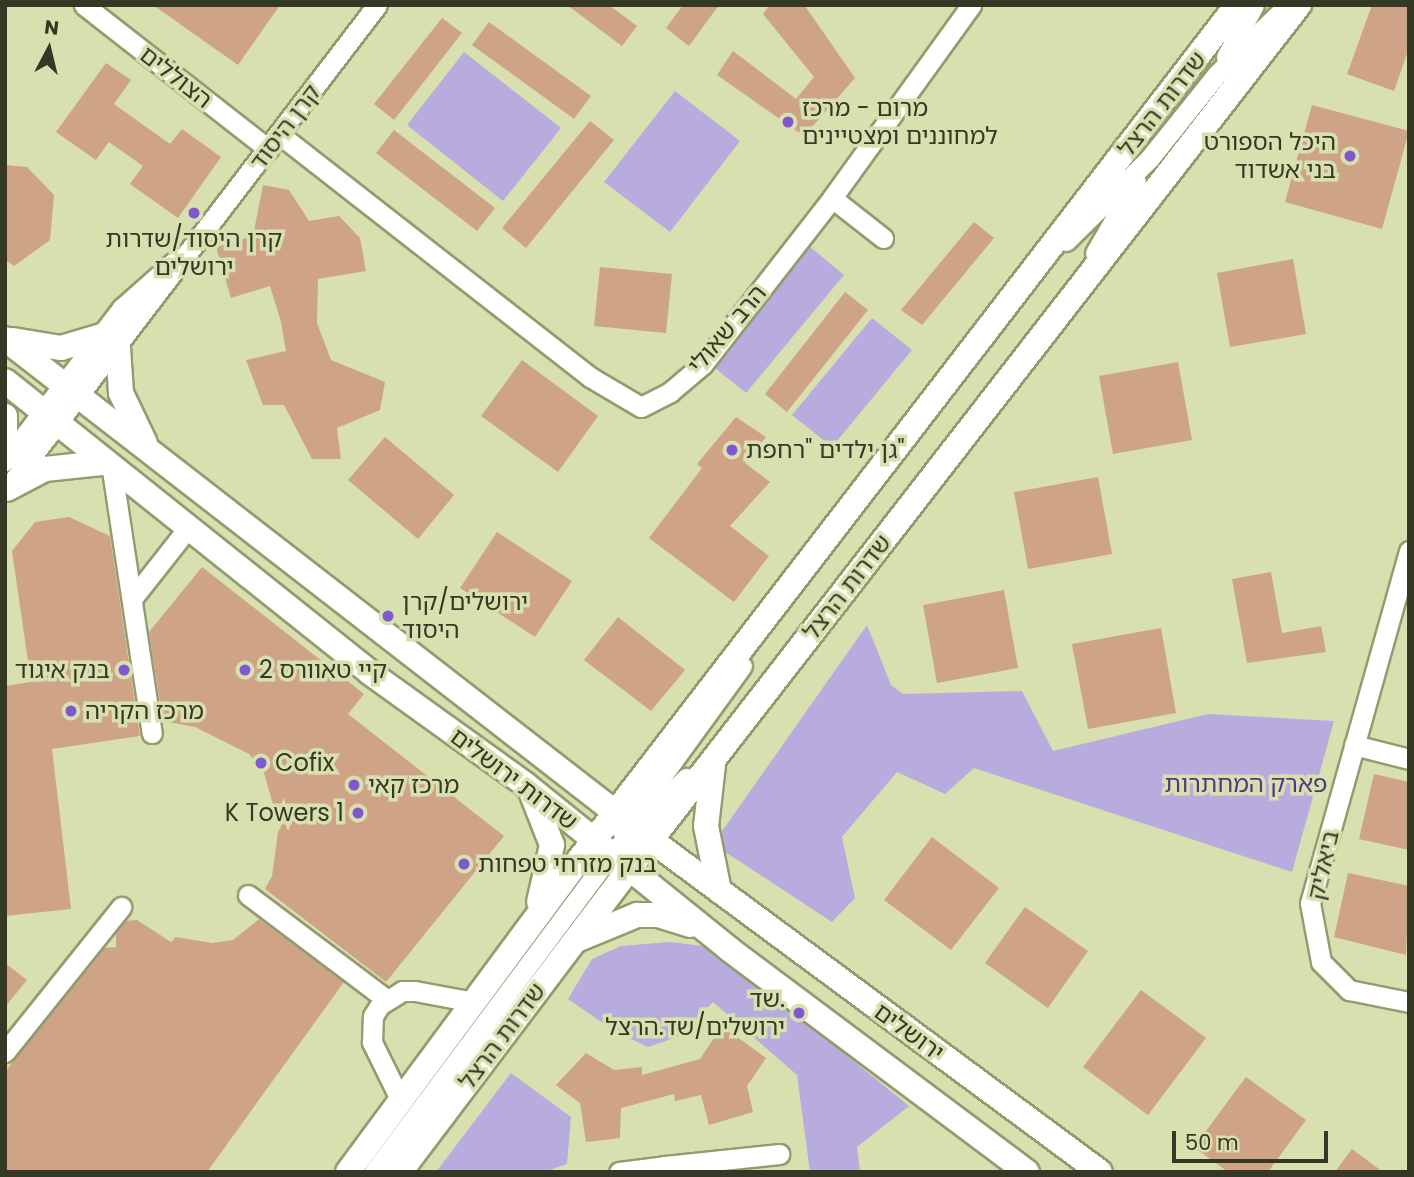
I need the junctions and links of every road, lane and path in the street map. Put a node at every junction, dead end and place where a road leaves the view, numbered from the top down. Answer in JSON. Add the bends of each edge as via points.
{"nodes":[{"id":1,"x":85,"y":5,"type":"edge"},
{"id":2,"x":377,"y":5,"type":"edge"},
{"id":3,"x":971,"y":5,"type":"edge"},
{"id":4,"x":1237,"y":5,"type":"edge"},
{"id":5,"x":1254,"y":5,"type":"edge"},
{"id":6,"x":1288,"y":5,"type":"edge"},
{"id":7,"x":1299,"y":5,"type":"edge"},
{"id":8,"x":1217,"y":74,"type":"junction"},
{"id":9,"x":273,"y":142,"type":"junction"},
{"id":10,"x":1149,"y":159,"type":"junction"},
{"id":11,"x":831,"y":198,"type":"junction"},
{"id":12,"x":883,"y":238,"type":"dead end"},
{"id":13,"x":1022,"y":284,"type":"junction"},
{"id":14,"x":1062,"y":312,"type":"junction"},
{"id":15,"x":5,"y":338,"type":"edge"},
{"id":16,"x":109,"y":341,"type":"junction"},
{"id":17,"x":5,"y":381,"type":"edge"},
{"id":18,"x":73,"y":389,"type":"junction"},
{"id":19,"x":5,"y":416,"type":"edge"},
{"id":20,"x":51,"y":418,"type":"junction"},
{"id":21,"x":5,"y":447,"type":"edge"},
{"id":22,"x":147,"y":447,"type":"junction"},
{"id":23,"x":5,"y":461,"type":"edge"},
{"id":24,"x":107,"y":467,"type":"junction"},
{"id":25,"x":6,"y":490,"type":"edge"},
{"id":26,"x":187,"y":529,"type":"junction"},
{"id":27,"x":878,"y":548,"type":"junction"},
{"id":28,"x":1409,"y":551,"type":"edge"},
{"id":29,"x":131,"y":599,"type":"junction"},
{"id":30,"x":152,"y":733,"type":"dead end"},
{"id":31,"x":1354,"y":745,"type":"junction"},
{"id":32,"x":1409,"y":759,"type":"edge"},
{"id":33,"x":713,"y":760,"type":"junction"},
{"id":34,"x":526,"y":785,"type":"junction"},
{"id":35,"x":633,"y":825,"type":"junction"},
{"id":36,"x":611,"y":854,"type":"junction"},
{"id":37,"x":719,"y":891,"type":"junction"},
{"id":38,"x":248,"y":895,"type":"dead end"},
{"id":39,"x":121,"y":907,"type":"dead end"},
{"id":40,"x":531,"y":922,"type":"junction"},
{"id":41,"x":573,"y":942,"type":"junction"},
{"id":42,"x":729,"y":949,"type":"junction"},
{"id":43,"x":506,"y":995,"type":"junction"},
{"id":44,"x":386,"y":999,"type":"junction"},
{"id":45,"x":472,"y":1002,"type":"junction"},
{"id":46,"x":1409,"y":1002,"type":"edge"},
{"id":47,"x":5,"y":1052,"type":"edge"},
{"id":48,"x":400,"y":1099,"type":"junction"},
{"id":49,"x":374,"y":1135,"type":"junction"},
{"id":50,"x":779,"y":1154,"type":"dead end"},
{"id":51,"x":665,"y":1169,"type":"edge"},
{"id":52,"x":348,"y":1172,"type":"edge"},
{"id":53,"x":374,"y":1172,"type":"edge"},
{"id":54,"x":400,"y":1172,"type":"edge"},
{"id":55,"x":619,"y":1172,"type":"edge"},
{"id":56,"x":1027,"y":1172,"type":"edge"},
{"id":57,"x":1100,"y":1172,"type":"edge"}],
"edges":[{"from":1,"to":9,"type":"street","name":"הצוללים"},
{"from":2,"to":9,"type":"street","name":"קרן היסוד"},
{"from":3,"to":11,"type":"street","name":"הרב שאולי"},
{"from":4,"to":13,"type":"main road","name":"שדרות הרצל"},
{"from":5,"to":8,"type":"street"},
{"from":6,"to":8,"type":"street"},
{"from":7,"to":14,"type":"main road","name":"שדרות הרצל"},
{"from":8,"to":10,"type":"street"},
{"from":9,"to":11,"type":"street","name":"הרב שאולי","via":[[590,377],[641,407],[670,392],[703,364]]},
{"from":9,"to":16,"type":"street","name":"קרן היסוד","via":[[192,249]]},
{"from":10,"to":13,"type":"street"},
{"from":10,"to":14,"type":"street"},
{"from":11,"to":12,"type":"street"},
{"from":13,"to":35,"type":"main road","name":"שדרות הרצל","via":[[833,532]]},
{"from":14,"to":27,"type":"main road","name":"שדרות הרצל"},
{"from":15,"to":16,"type":"main road","via":[[39,348]]},
{"from":15,"to":18,"type":"main road","name":"שדרות ירושלים"},
{"from":16,"to":18,"type":"street","name":"קרן היסוד"},
{"from":16,"to":22,"type":"main road","via":[[121,393]]},
{"from":17,"to":20,"type":"main road","name":"שדרות ירושלים"},
{"from":18,"to":20,"type":"street","name":"קרן היסוד"},
{"from":18,"to":22,"type":"main road","name":"שדרות ירושלים"},
{"from":19,"to":21,"type":"main road"},
{"from":20,"to":23,"type":"street"},
{"from":20,"to":24,"type":"main road","name":"שדרות ירושלים"},
{"from":20,"to":25,"type":"street"},
{"from":22,"to":35,"type":"main road","name":"שדרות ירושלים"},
{"from":24,"to":25,"type":"main road","via":[[45,469]]},
{"from":24,"to":26,"type":"main road","name":"שדרות ירושלים"},
{"from":24,"to":29,"type":"street"},
{"from":26,"to":29,"type":"street"},
{"from":26,"to":34,"type":"main road","name":"שדרות ירושלים","via":[[369,672]]},
{"from":27,"to":33,"type":"main road","name":"שדרות הרצל"},
{"from":27,"to":35,"type":"street","via":[[679,786]]},
{"from":28,"to":31,"type":"street","name":"ביאליק"},
{"from":29,"to":30,"type":"street"},
{"from":31,"to":32,"type":"street"},
{"from":31,"to":46,"type":"street","name":"ביאליק","via":[[1310,903],[1321,962],[1349,990]]},
{"from":33,"to":35,"type":"main road","name":"שדרות הרצל"},
{"from":33,"to":37,"type":"main road","via":[[706,826]]},
{"from":34,"to":36,"type":"main road","name":"שדרות ירושלים"},
{"from":34,"to":40,"type":"main road","via":[[544,816],[552,845],[548,880]]},
{"from":35,"to":36,"type":"main road","name":"שדרות הרצל"},
{"from":35,"to":36,"type":"main road","name":"שדרות הרצל"},
{"from":35,"to":37,"type":"main road","name":"שדרות ירושלים"},
{"from":36,"to":40,"type":"main road","name":"שדרות הרצל"},
{"from":36,"to":41,"type":"main road","name":"שדרות הרצל"},
{"from":36,"to":42,"type":"main road","name":"שדרות ירושלים"},
{"from":36,"to":43,"type":"street"},
{"from":37,"to":57,"type":"main road","name":"ירושלים"},
{"from":38,"to":44,"type":"street"},
{"from":39,"to":47,"type":"street"},
{"from":40,"to":45,"type":"main road","name":"שדרות הרצל"},
{"from":41,"to":42,"type":"main road","via":[[613,921],[658,915],[683,921]]},
{"from":41,"to":54,"type":"main road","name":"שדרות הרצל"},
{"from":42,"to":56,"type":"main road","name":"שדרות ירושלים"},
{"from":43,"to":49,"type":"street"},
{"from":43,"to":53,"type":"street"},
{"from":44,"to":45,"type":"street","via":[[415,990]]},
{"from":44,"to":48,"type":"street","via":[[373,1016],[371,1034]]},
{"from":45,"to":48,"type":"main road","name":"שדרות הרצל"},
{"from":48,"to":49,"type":"main road","name":"שדרות הרצל"},
{"from":49,"to":52,"type":"main road","name":"שדרות הרצל"},
{"from":50,"to":51,"type":"street"},
{"from":51,"to":55,"type":"street"}]}
